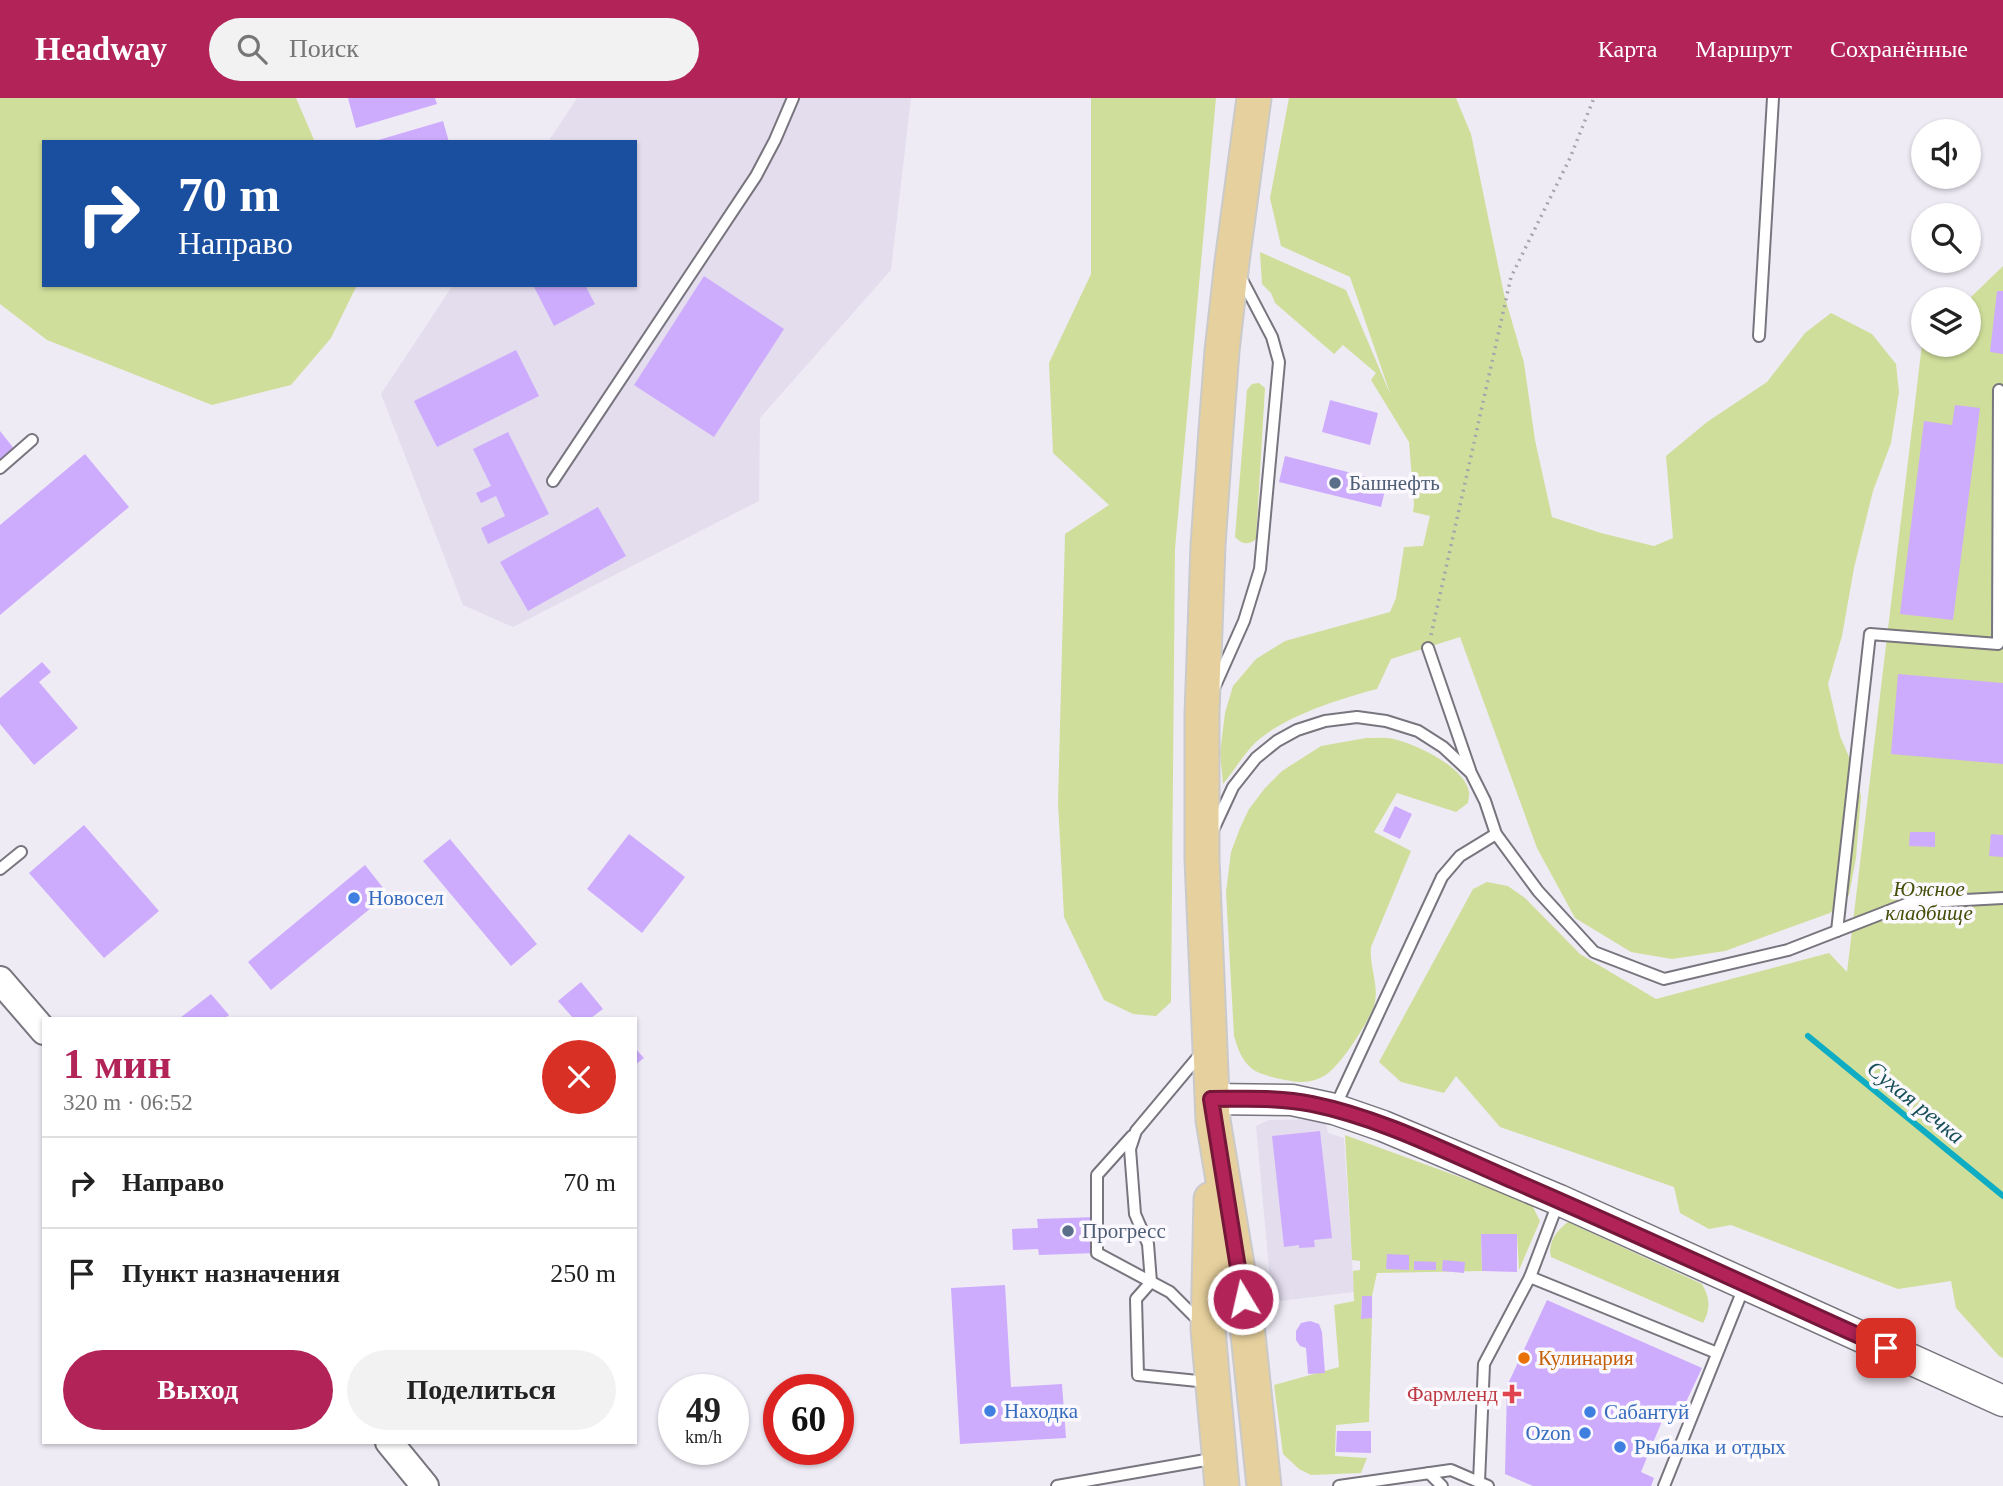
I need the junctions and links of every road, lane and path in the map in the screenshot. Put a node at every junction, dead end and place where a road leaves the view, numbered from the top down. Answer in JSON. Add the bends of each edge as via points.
{"nodes":[{"id":1,"x":793,"y":98,"type":"edge"},
{"id":2,"x":1254,"y":98,"type":"edge"},
{"id":3,"x":1594,"y":98,"type":"edge"},
{"id":4,"x":1773,"y":98,"type":"edge"},
{"id":5,"x":1232,"y":262,"type":"junction"},
{"id":6,"x":1759,"y":336,"type":"dead end"},
{"id":7,"x":1999,"y":390,"type":"dead end"},
{"id":8,"x":32,"y":440,"type":"dead end"},
{"id":9,"x":0,"y":468,"type":"edge"},
{"id":10,"x":553,"y":481,"type":"dead end"},
{"id":11,"x":1428,"y":648,"type":"joint"},
{"id":12,"x":1202,"y":714,"type":"junction"},
{"id":13,"x":1471,"y":773,"type":"junction"},
{"id":14,"x":1496,"y":834,"type":"junction"},
{"id":15,"x":21,"y":852,"type":"dead end"},
{"id":16,"x":1202,"y":859,"type":"junction"},
{"id":17,"x":0,"y":869,"type":"edge"},
{"id":18,"x":2003,"y":898,"type":"edge"},
{"id":19,"x":1837,"y":931,"type":"junction"},
{"id":20,"x":0,"y":979,"type":"edge"},
{"id":21,"x":42,"y":1029,"type":"edge"},
{"id":22,"x":1209,"y":1043,"type":"junction"},
{"id":23,"x":1212,"y":1109,"type":"junction"},
{"id":24,"x":1334,"y":1109,"type":"junction"},
{"id":25,"x":1136,"y":1131,"type":"junction"},
{"id":26,"x":1559,"y":1200,"type":"junction"},
{"id":27,"x":1530,"y":1277,"type":"junction"},
{"id":28,"x":1151,"y":1282,"type":"junction"},
{"id":29,"x":1745,"y":1284,"type":"junction"},
{"id":30,"x":1208,"y":1331,"type":"junction"},
{"id":31,"x":1717,"y":1353,"type":"junction"},
{"id":32,"x":1213,"y":1383,"type":"junction"},
{"id":33,"x":2003,"y":1401,"type":"edge"},
{"id":34,"x":391,"y":1444,"type":"edge"},
{"id":35,"x":1221,"y":1472,"type":"edge"},
{"id":36,"x":1430,"y":1473,"type":"junction"},
{"id":37,"x":1110,"y":1481,"type":"edge"},
{"id":38,"x":1392,"y":1482,"type":"edge"},
{"id":39,"x":1484,"y":1484,"type":"edge"},
{"id":40,"x":425,"y":1486,"type":"edge"},
{"id":41,"x":1057,"y":1486,"type":"edge"},
{"id":42,"x":1264,"y":1486,"type":"edge"},
{"id":43,"x":1339,"y":1486,"type":"edge"},
{"id":44,"x":1442,"y":1486,"type":"edge"},
{"id":45,"x":1664,"y":1486,"type":"edge"}],
"edges":[{"from":1,"to":10,"type":"lane","via":[[756,176]]},
{"from":2,"to":5,"type":"main road"},
{"from":3,"to":11,"type":"path","via":[[1511,277]]},
{"from":4,"to":6,"type":"lane"},
{"from":5,"to":12,"type":"main road","via":[[1208,545]]},
{"from":5,"to":12,"type":"lane","via":[[1272,337],[1279,362],[1260,569],[1244,621]]},
{"from":7,"to":19,"type":"lane","via":[[1998,645],[1870,634]]},
{"from":8,"to":9,"type":"lane"},
{"from":11,"to":13,"type":"lane"},
{"from":12,"to":16,"type":"main road"},
{"from":13,"to":14,"type":"lane"},
{"from":13,"to":16,"type":"lane","via":[[1418,731],[1357,717],[1325,721],[1287,735],[1256,758],[1233,787]]},
{"from":14,"to":19,"type":"lane","via":[[1538,891],[1594,952],[1664,979],[1788,950]]},
{"from":14,"to":24,"type":"lane","via":[[1460,856],[1442,877]]},
{"from":15,"to":17,"type":"lane"},
{"from":16,"to":22,"type":"main road"},
{"from":18,"to":19,"type":"lane","via":[[1909,903]]},
{"from":20,"to":21,"type":"street"},
{"from":22,"to":23,"type":"main road"},
{"from":22,"to":25,"type":"lane"},
{"from":23,"to":24,"type":"main road","via":[[1292,1100]]},
{"from":23,"to":30,"type":"main road"},
{"from":23,"to":42,"type":"main road","via":[[1247,1325]]},
{"from":24,"to":26,"type":"main road","via":[[1425,1142]]},
{"from":25,"to":28,"type":"lane","via":[[1130,1149],[1135,1214],[1148,1244]]},
{"from":25,"to":28,"type":"lane","via":[[1097,1175],[1097,1253]]},
{"from":26,"to":27,"type":"lane"},
{"from":26,"to":29,"type":"main road"},
{"from":27,"to":31,"type":"lane"},
{"from":27,"to":39,"type":"lane","via":[[1484,1364]]},
{"from":28,"to":30,"type":"lane","via":[[1170,1292]]},
{"from":28,"to":32,"type":"lane","via":[[1136,1299],[1138,1375]]},
{"from":29,"to":31,"type":"lane"},
{"from":29,"to":33,"type":"main road"},
{"from":30,"to":32,"type":"main road"},
{"from":31,"to":45,"type":"lane"},
{"from":32,"to":35,"type":"main road"},
{"from":34,"to":40,"type":"street"},
{"from":35,"to":37,"type":"lane"},
{"from":36,"to":38,"type":"lane"},
{"from":36,"to":39,"type":"lane","via":[[1451,1470]]},
{"from":36,"to":44,"type":"lane"},
{"from":37,"to":41,"type":"lane"},
{"from":38,"to":43,"type":"lane"}]}
